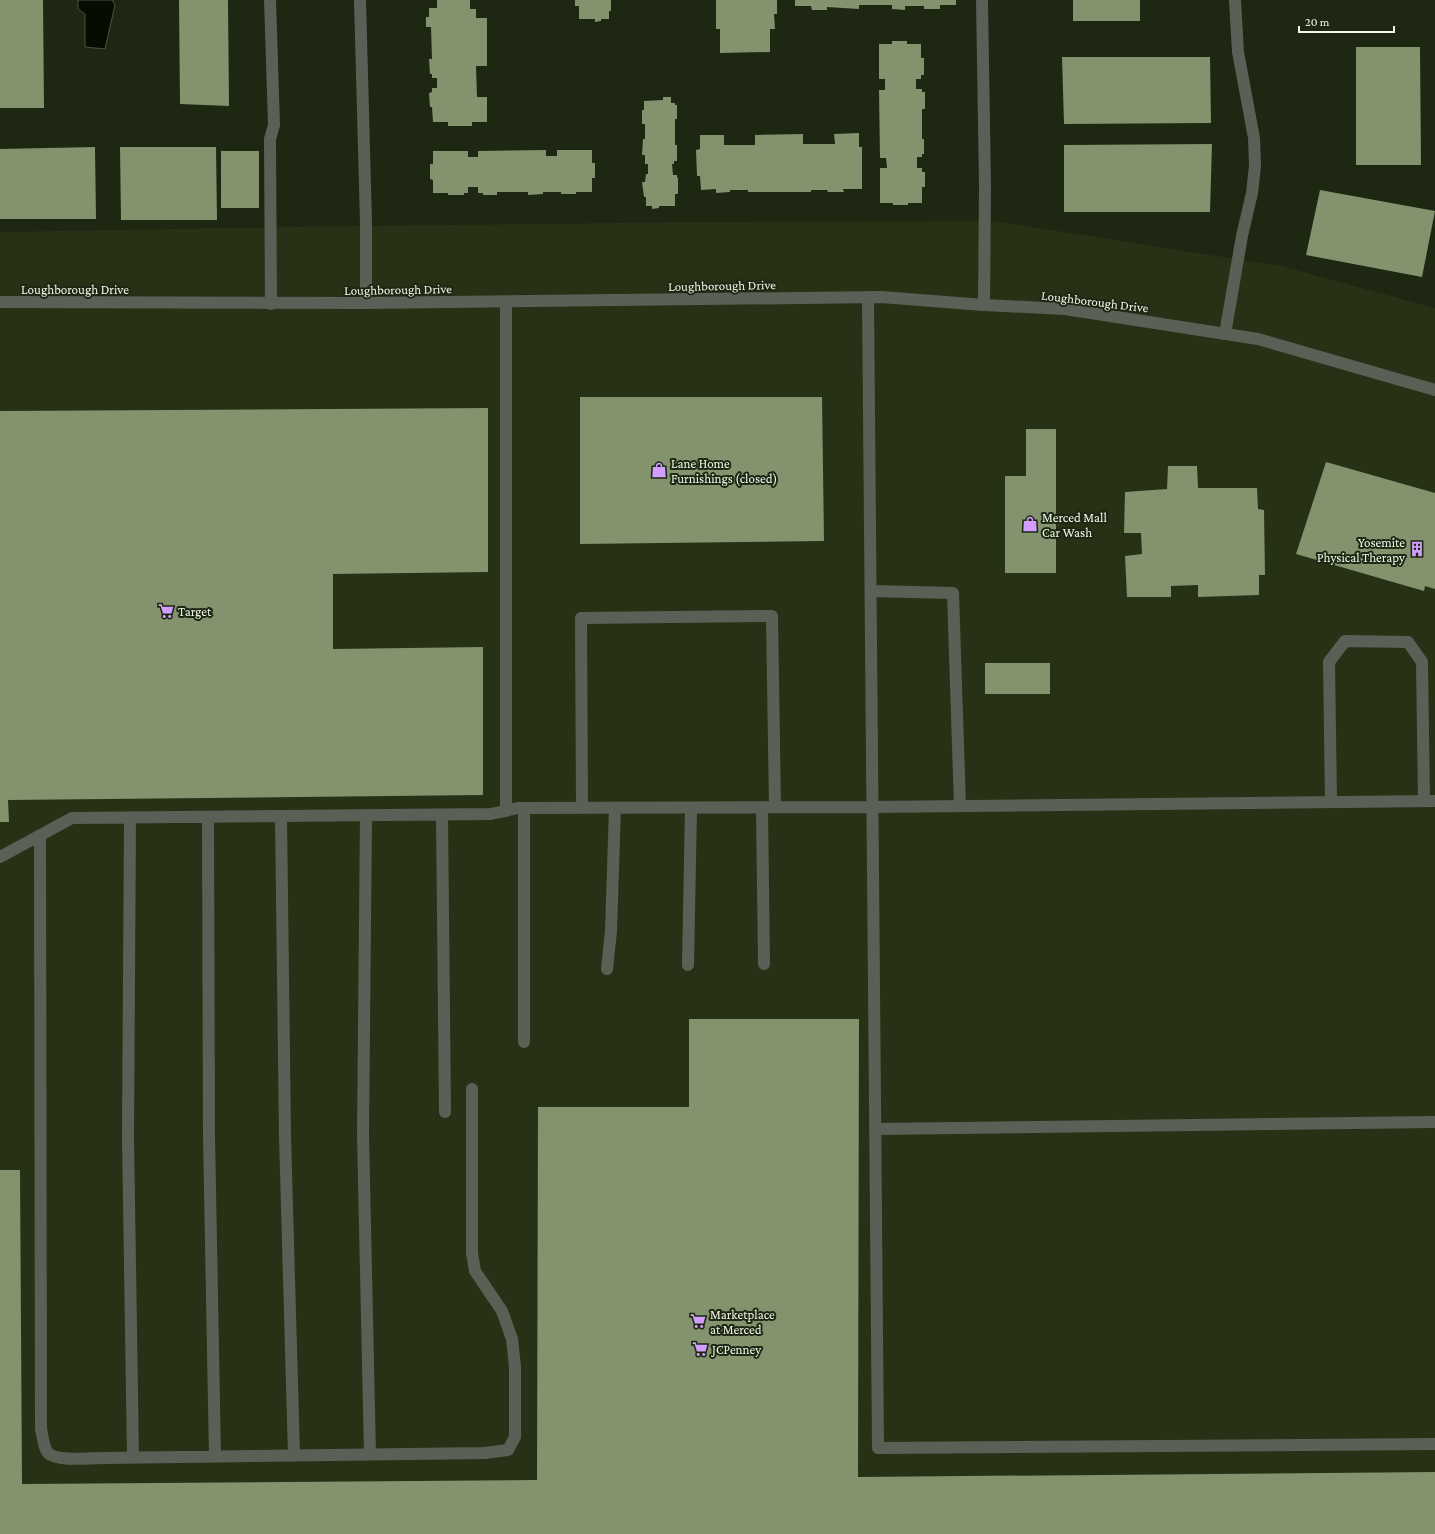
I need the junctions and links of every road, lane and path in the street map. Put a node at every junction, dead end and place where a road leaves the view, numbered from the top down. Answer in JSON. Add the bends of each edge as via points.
{"nodes":[{"id":1,"x":270,"y":0,"type":"edge"},
{"id":2,"x":360,"y":0,"type":"edge"},
{"id":3,"x":982,"y":0,"type":"edge"},
{"id":4,"x":1235,"y":0,"type":"edge"},
{"id":5,"x":868,"y":298,"type":"junction"},
{"id":6,"x":0,"y":302,"type":"edge"},
{"id":7,"x":506,"y":302,"type":"junction"},
{"id":8,"x":366,"y":303,"type":"junction"},
{"id":9,"x":271,"y":304,"type":"junction"},
{"id":10,"x":984,"y":305,"type":"junction"},
{"id":11,"x":1225,"y":334,"type":"junction"},
{"id":12,"x":1435,"y":390,"type":"edge"},
{"id":13,"x":870,"y":591,"type":"junction"},
{"id":14,"x":1430,"y":801,"type":"edge"},
{"id":15,"x":1331,"y":802,"type":"junction"},
{"id":16,"x":960,"y":806,"type":"junction"},
{"id":17,"x":775,"y":807,"type":"junction"},
{"id":18,"x":872,"y":807,"type":"junction"},
{"id":19,"x":524,"y":808,"type":"junction"},
{"id":20,"x":582,"y":808,"type":"junction"},
{"id":21,"x":615,"y":808,"type":"junction"},
{"id":22,"x":691,"y":808,"type":"junction"},
{"id":23,"x":762,"y":808,"type":"junction"},
{"id":24,"x":506,"y":811,"type":"junction"},
{"id":25,"x":442,"y":815,"type":"junction"},
{"id":26,"x":366,"y":816,"type":"junction"},
{"id":27,"x":208,"y":817,"type":"junction"},
{"id":28,"x":281,"y":817,"type":"junction"},
{"id":29,"x":130,"y":818,"type":"junction"},
{"id":30,"x":40,"y":835,"type":"junction"},
{"id":31,"x":0,"y":858,"type":"edge"},
{"id":32,"x":764,"y":964,"type":"dead end"},
{"id":33,"x":688,"y":965,"type":"dead end"},
{"id":34,"x":607,"y":970,"type":"dead end"},
{"id":35,"x":524,"y":1042,"type":"dead end"},
{"id":36,"x":472,"y":1088,"type":"dead end"},
{"id":37,"x":445,"y":1112,"type":"dead end"},
{"id":38,"x":1435,"y":1122,"type":"edge"},
{"id":39,"x":875,"y":1129,"type":"junction"},
{"id":40,"x":1435,"y":1444,"type":"edge"},
{"id":41,"x":370,"y":1454,"type":"junction"},
{"id":42,"x":294,"y":1455,"type":"junction"},
{"id":43,"x":215,"y":1456,"type":"junction"},
{"id":44,"x":133,"y":1458,"type":"junction"}],
"edges":[{"from":1,"to":9,"type":"street","via":[[274,125],[270,139]]},
{"from":2,"to":8,"type":"street"},
{"from":3,"to":10,"type":"street"},
{"from":4,"to":11,"type":"street","via":[[1238,52],[1254,138],[1256,166]]},
{"from":5,"to":7,"type":"street","name":"Loughborough Drive"},
{"from":5,"to":10,"type":"street","name":"Loughborough Drive"},
{"from":5,"to":13,"type":"street"},
{"from":6,"to":9,"type":"street","name":"Loughborough Drive"},
{"from":7,"to":8,"type":"street","name":"Loughborough Drive"},
{"from":7,"to":24,"type":"street"},
{"from":8,"to":9,"type":"street","name":"Loughborough Drive"},
{"from":10,"to":11,"type":"street","name":"Loughborough Drive","via":[[1065,309]]},
{"from":11,"to":12,"type":"street","name":"Loughborough Drive","via":[[1258,339]]},
{"from":13,"to":16,"type":"street","via":[[953,593]]},
{"from":13,"to":18,"type":"street"},
{"from":14,"to":15,"type":"street"},
{"from":14,"to":15,"type":"street","via":[[1422,662],[1408,642],[1346,641],[1329,662]]},
{"from":15,"to":16,"type":"street"},
{"from":16,"to":18,"type":"street"},
{"from":17,"to":18,"type":"street"},
{"from":17,"to":20,"type":"street","via":[[772,616],[582,618]]},
{"from":17,"to":23,"type":"street"},
{"from":18,"to":39,"type":"street"},
{"from":19,"to":20,"type":"street"},
{"from":19,"to":24,"type":"street"},
{"from":19,"to":35,"type":"street"},
{"from":20,"to":21,"type":"street"},
{"from":21,"to":22,"type":"street"},
{"from":21,"to":34,"type":"street","via":[[611,931]]},
{"from":22,"to":23,"type":"street"},
{"from":22,"to":33,"type":"street"},
{"from":23,"to":32,"type":"street"},
{"from":24,"to":25,"type":"street","via":[[492,814]]},
{"from":25,"to":26,"type":"street"},
{"from":25,"to":37,"type":"street"},
{"from":26,"to":28,"type":"street"},
{"from":26,"to":41,"type":"street","via":[[363,1135]]},
{"from":27,"to":28,"type":"street"},
{"from":27,"to":29,"type":"street"},
{"from":27,"to":43,"type":"street","via":[[209,1137]]},
{"from":28,"to":42,"type":"street","via":[[285,1136]]},
{"from":29,"to":30,"type":"street","via":[[72,818]]},
{"from":29,"to":44,"type":"street","via":[[128,1137]]},
{"from":30,"to":31,"type":"street"},
{"from":30,"to":44,"type":"street","via":[[41,1429],[48,1452],[54,1457]]},
{"from":36,"to":41,"type":"street","via":[[472,1253],[475,1270],[502,1311],[512,1339],[515,1367],[515,1437],[508,1450],[485,1453]]},
{"from":38,"to":39,"type":"street"},
{"from":39,"to":40,"type":"street","via":[[878,1448]]},
{"from":41,"to":42,"type":"street"},
{"from":42,"to":43,"type":"street"},
{"from":43,"to":44,"type":"street"}]}
